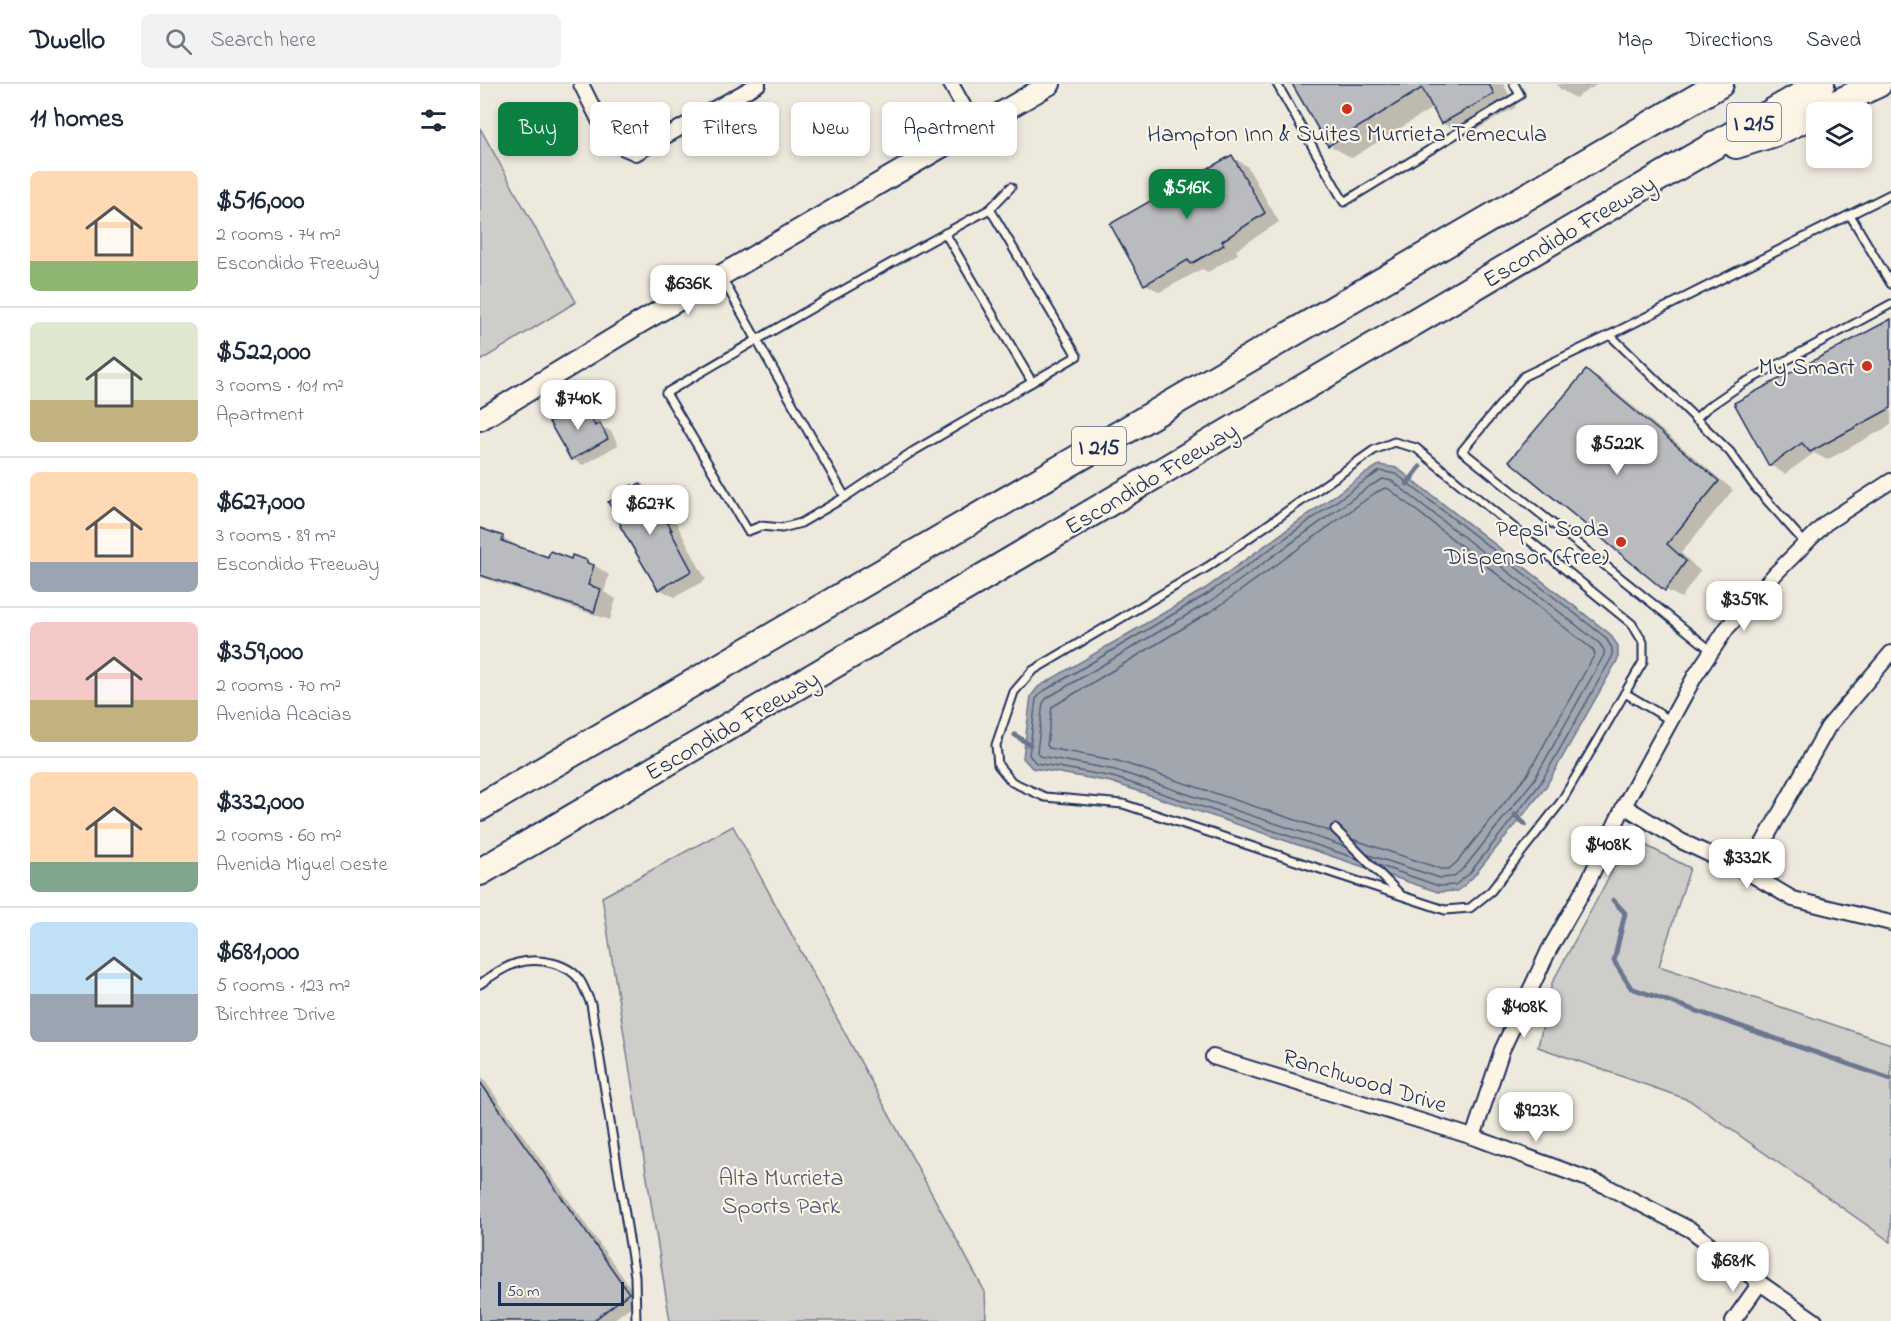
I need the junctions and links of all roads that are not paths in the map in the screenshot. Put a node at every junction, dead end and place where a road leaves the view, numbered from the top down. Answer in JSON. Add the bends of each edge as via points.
{"nodes":[{"id":1,"x":581,"y":84,"type":"edge"},
{"id":2,"x":758,"y":84,"type":"edge"},
{"id":3,"x":951,"y":84,"type":"edge"},
{"id":4,"x":1050,"y":84,"type":"edge"},
{"id":5,"x":1277,"y":84,"type":"edge"},
{"id":6,"x":1514,"y":84,"type":"edge"},
{"id":7,"x":1719,"y":84,"type":"edge"},
{"id":8,"x":1821,"y":84,"type":"edge"},
{"id":9,"x":1878,"y":84,"type":"edge"},
{"id":10,"x":961,"y":102,"type":"edge"},
{"id":11,"x":1840,"y":102,"type":"edge"},
{"id":12,"x":1017,"y":103,"type":"edge"},
{"id":13,"x":1806,"y":118,"type":"edge"},
{"id":14,"x":925,"y":156,"type":"edge"},
{"id":15,"x":1687,"y":161,"type":"junction"},
{"id":16,"x":1011,"y":187,"type":"dead end"},
{"id":17,"x":1891,"y":194,"type":"edge"},
{"id":18,"x":990,"y":209,"type":"junction"},
{"id":19,"x":1850,"y":215,"type":"junction"},
{"id":20,"x":945,"y":233,"type":"junction"},
{"id":21,"x":720,"y":276,"type":"junction"},
{"id":22,"x":1891,"y":284,"type":"edge"},
{"id":23,"x":1891,"y":304,"type":"edge"},
{"id":24,"x":1610,"y":335,"type":"junction"},
{"id":25,"x":756,"y":340,"type":"junction"},
{"id":26,"x":1032,"y":382,"type":"junction"},
{"id":27,"x":1695,"y":419,"type":"junction"},
{"id":28,"x":480,"y":420,"type":"edge"},
{"id":29,"x":1891,"y":480,"type":"edge"},
{"id":30,"x":845,"y":497,"type":"junction"},
{"id":31,"x":1806,"y":543,"type":"junction"},
{"id":32,"x":1712,"y":651,"type":"junction"},
{"id":33,"x":1891,"y":653,"type":"edge"},
{"id":34,"x":1625,"y":693,"type":"junction"},
{"id":35,"x":1670,"y":720,"type":"junction"},
{"id":36,"x":1624,"y":806,"type":"junction"},
{"id":37,"x":480,"y":807,"type":"edge"},
{"id":38,"x":1335,"y":829,"type":"dead end"},
{"id":39,"x":480,"y":872,"type":"edge"},
{"id":40,"x":1747,"y":872,"type":"junction"},
{"id":41,"x":1402,"y":896,"type":"junction"},
{"id":42,"x":1891,"y":923,"type":"edge"},
{"id":43,"x":480,"y":984,"type":"edge"},
{"id":44,"x":1214,"y":1057,"type":"dead end"},
{"id":45,"x":1473,"y":1137,"type":"junction"},
{"id":46,"x":1760,"y":1283,"type":"junction"},
{"id":47,"x":636,"y":1321,"type":"edge"},
{"id":48,"x":1732,"y":1321,"type":"edge"},
{"id":49,"x":1815,"y":1321,"type":"edge"}],
"edges":[{"from":1,"to":2,"type":"street","via":[[615,144],[636,153]]},
{"from":3,"to":10,"type":"street"},
{"from":4,"to":12,"type":"main road"},
{"from":5,"to":6,"type":"lane","via":[[1344,202],[1520,95]]},
{"from":7,"to":37,"type":"highway","name":"Escondido Freeway","number":"I 215"},
{"from":8,"to":15,"type":"highway","name":"Escondido Freeway","number":"I 215"},
{"from":9,"to":11,"type":"highway"},
{"from":13,"to":15,"type":"highway","via":[[1775,133]]},
{"from":14,"to":21,"type":"main road"},
{"from":15,"to":39,"type":"highway","name":"Escondido Freeway","number":"I 215"},
{"from":16,"to":18,"type":"lane"},
{"from":17,"to":19,"type":"lane"},
{"from":18,"to":20,"type":"lane"},
{"from":18,"to":26,"type":"lane","via":[[1077,356]]},
{"from":19,"to":22,"type":"lane"},
{"from":19,"to":24,"type":"lane"},
{"from":20,"to":25,"type":"lane"},
{"from":20,"to":26,"type":"lane"},
{"from":21,"to":25,"type":"lane"},
{"from":21,"to":28,"type":"main road"},
{"from":23,"to":27,"type":"lane","via":[[1742,384]]},
{"from":24,"to":27,"type":"lane"},
{"from":24,"to":32,"type":"lane","via":[[1524,376],[1462,451]]},
{"from":25,"to":30,"type":"lane"},
{"from":25,"to":30,"type":"lane","via":[[666,393],[748,531],[761,526],[782,528],[801,523]]},
{"from":26,"to":30,"type":"lane","via":[[912,452]]},
{"from":27,"to":31,"type":"lane","via":[[1730,452],[1755,487]]},
{"from":29,"to":31,"type":"street","via":[[1826,524]]},
{"from":31,"to":32,"type":"street","via":[[1727,628]]},
{"from":32,"to":35,"type":"street"},
{"from":33,"to":40,"type":"street","via":[[1828,727]]},
{"from":34,"to":35,"type":"lane"},
{"from":34,"to":41,"type":"lane","via":[[1561,802],[1491,891],[1470,908],[1445,910]]},
{"from":34,"to":41,"type":"lane","via":[[1643,662],[1643,642],[1632,624],[1416,448],[1394,442],[1374,450],[1209,566],[1032,671],[1014,692],[996,745],[998,765],[1012,782],[1045,796],[1123,804]]},
{"from":35,"to":36,"type":"street"},
{"from":36,"to":40,"type":"street","via":[[1681,841]]},
{"from":36,"to":45,"type":"street","via":[[1502,1050]]},
{"from":38,"to":41,"type":"lane"},
{"from":40,"to":42,"type":"street","via":[[1793,899]]},
{"from":43,"to":47,"type":"lane","via":[[519,963],[542,962],[562,965],[581,980],[591,1004],[628,1229]]},
{"from":44,"to":45,"type":"street","name":"Ranchwood Drive"},
{"from":45,"to":46,"type":"street","name":"Ranchwood Drive","via":[[1604,1185],[1691,1230]]},
{"from":46,"to":48,"type":"street"},
{"from":46,"to":49,"type":"street","name":"Ranchwood Drive"}]}
